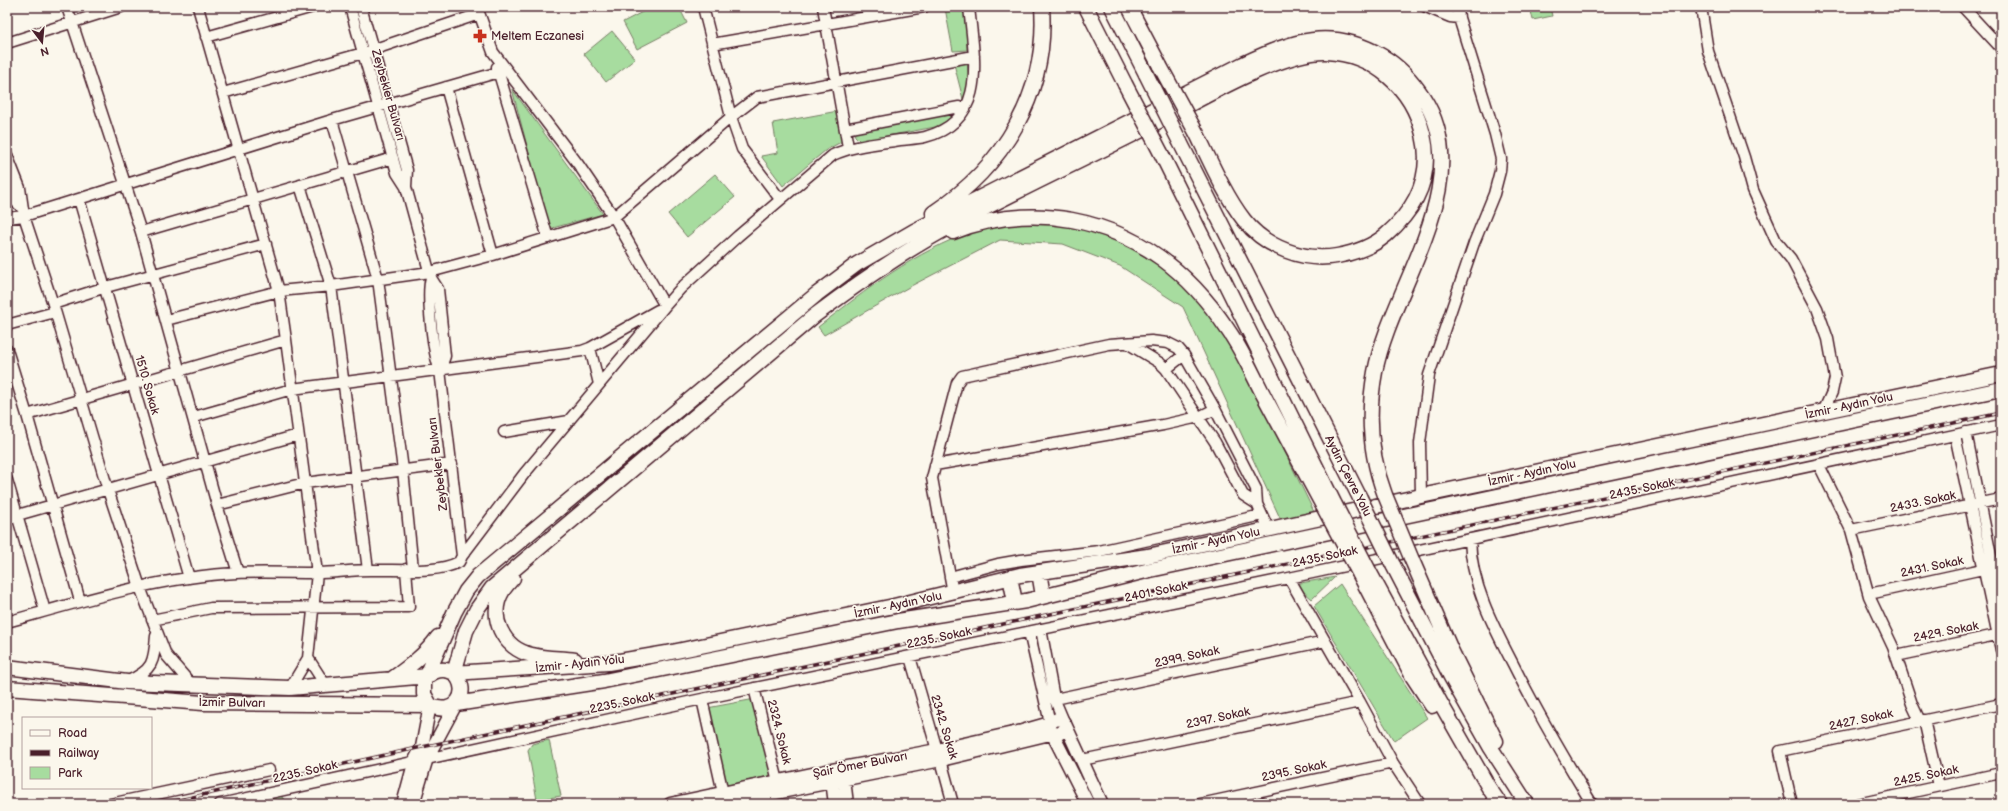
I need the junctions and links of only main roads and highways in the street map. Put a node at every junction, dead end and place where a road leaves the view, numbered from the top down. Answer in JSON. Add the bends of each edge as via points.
{"nodes":[{"id":1,"x":1042,"y":7,"type":"edge"},
{"id":2,"x":1086,"y":7,"type":"edge"},
{"id":3,"x":1112,"y":7,"type":"edge"},
{"id":4,"x":1129,"y":7,"type":"edge"},
{"id":5,"x":908,"y":250,"type":"junction"},
{"id":6,"x":857,"y":264,"type":"junction"},
{"id":7,"x":2001,"y":374,"type":"edge"},
{"id":8,"x":2001,"y":389,"type":"edge"},
{"id":9,"x":1329,"y":506,"type":"junction"},
{"id":10,"x":530,"y":556,"type":"junction"},
{"id":11,"x":1040,"y":572,"type":"junction"},
{"id":12,"x":1010,"y":577,"type":"junction"},
{"id":13,"x":1043,"y":596,"type":"junction"},
{"id":14,"x":1015,"y":602,"type":"junction"},
{"id":15,"x":454,"y":613,"type":"junction"},
{"id":16,"x":608,"y":663,"type":"junction"},
{"id":17,"x":7,"y":667,"type":"edge"},
{"id":18,"x":454,"y":674,"type":"junction"},
{"id":19,"x":428,"y":676,"type":"junction"},
{"id":20,"x":389,"y":680,"type":"junction"},
{"id":21,"x":7,"y":688,"type":"edge"},
{"id":22,"x":456,"y":704,"type":"junction"},
{"id":23,"x":430,"y":705,"type":"junction"},
{"id":24,"x":1052,"y":728,"type":"junction"},
{"id":25,"x":421,"y":759,"type":"junction"},
{"id":26,"x":837,"y":775,"type":"junction"},
{"id":27,"x":723,"y":798,"type":"edge"},
{"id":28,"x":758,"y":800,"type":"edge"},
{"id":29,"x":403,"y":804,"type":"edge"},
{"id":30,"x":414,"y":804,"type":"edge"},
{"id":31,"x":670,"y":804,"type":"edge"},
{"id":32,"x":835,"y":804,"type":"edge"},
{"id":33,"x":847,"y":804,"type":"edge"},
{"id":34,"x":1088,"y":804,"type":"edge"},
{"id":35,"x":1102,"y":804,"type":"edge"},
{"id":36,"x":1500,"y":804,"type":"edge"},
{"id":37,"x":1527,"y":804,"type":"edge"}],
"edges":[{"from":1,"to":6,"type":"highway","via":[[1040,61],[1028,104],[988,167],[956,198]]},
{"from":2,"to":9,"type":"highway","name":"Aydın Çevre Yolu","bridge":true,"via":[[1161,153]]},
{"from":3,"to":37,"type":"highway","name":"Aydın Çevre Yolu","bridge":true,"via":[[1451,677],[1491,748]]},
{"from":4,"to":5,"type":"highway","bridge":true,"via":[[1160,66],[1197,134],[1208,158],[1245,222],[1269,242],[1296,255],[1325,258],[1355,253],[1380,240],[1402,221],[1411,208],[1423,180],[1426,163],[1425,141],[1414,108],[1393,79],[1377,67],[1355,57],[1326,52],[1300,55],[1238,81],[950,226]]},
{"from":5,"to":9,"type":"highway","via":[[991,220],[1025,217],[1062,219],[1095,225],[1134,240],[1165,260],[1190,281],[1225,326]]},
{"from":5,"to":10,"type":"highway","via":[[814,316]]},
{"from":6,"to":15,"type":"highway","via":[[810,299],[478,576]]},
{"from":6,"to":37,"type":"highway","bridge":true,"via":[[914,231],[1275,49],[1306,39],[1340,40],[1368,48],[1393,62],[1412,81],[1427,103],[1436,125],[1441,156],[1440,187],[1429,226],[1384,339],[1375,372],[1371,437],[1376,472],[1451,650]]},
{"from":7,"to":11,"type":"highway","name":"İzmir - Aydın Yolu","via":[[1148,556]]},
{"from":8,"to":13,"type":"highway","name":"İzmir - Aydın Yolu","via":[[1150,570]]},
{"from":9,"to":36,"type":"highway","name":"Aydın Çevre Yolu","bridge":true,"via":[[1364,572]]},
{"from":10,"to":16,"type":"highway","via":[[502,591],[498,602],[497,618],[506,641],[532,656]]},
{"from":10,"to":18,"type":"highway","via":[[492,588],[477,609],[466,631]]},
{"from":11,"to":12,"type":"highway","name":"İzmir - Aydın Yolu"},
{"from":11,"to":13,"type":"highway"},
{"from":12,"to":14,"type":"highway"},
{"from":12,"to":16,"type":"highway","name":"İzmir - Aydın Yolu","via":[[953,593],[667,654]]},
{"from":13,"to":14,"type":"highway","name":"İzmir - Aydın Yolu"},
{"from":14,"to":22,"type":"highway","name":"İzmir - Aydın Yolu","via":[[898,621],[604,680]]},
{"from":15,"to":19,"type":"highway"},
{"from":15,"to":20,"type":"highway","via":[[428,651],[414,664]]},
{"from":16,"to":18,"type":"highway","name":"İzmir - Aydın Yolu"},
{"from":17,"to":20,"type":"highway","name":"İzmir Bulvarı","via":[[127,682],[290,688]]},
{"from":18,"to":19,"type":"highway","name":"İzmir - Aydın Yolu","via":[[444,670],[432,672]]},
{"from":18,"to":22,"type":"highway","via":[[462,685]]},
{"from":19,"to":20,"type":"highway","name":"İzmir Bulvarı"},
{"from":19,"to":23,"type":"highway","via":[[423,688]]},
{"from":21,"to":23,"type":"highway","name":"İzmir Bulvarı","via":[[203,703]]},
{"from":22,"to":23,"type":"highway","name":"İzmir Bulvarı","via":[[440,709]]},
{"from":22,"to":25,"type":"main road"},
{"from":23,"to":25,"type":"main road"},
{"from":24,"to":26,"type":"main road","name":"Şair Ömer Bulvarı","via":[[939,755]]},
{"from":24,"to":34,"type":"main road"},
{"from":24,"to":35,"type":"main road","name":"Şair Ömer Bulvarı","via":[[1061,733],[1065,729],[1065,724]]},
{"from":25,"to":29,"type":"main road"},
{"from":25,"to":30,"type":"main road"},
{"from":26,"to":27,"type":"main road","name":"Şair Ömer Bulvarı","via":[[778,782]]},
{"from":26,"to":28,"type":"main road","name":"Şair Ömer Bulvarı"},
{"from":26,"to":32,"type":"main road"},
{"from":26,"to":33,"type":"main road"},
{"from":27,"to":28,"type":"main road","name":"Şair Ömer Bulvarı"},
{"from":27,"to":31,"type":"main road","name":"Şair Ömer Bulvarı"}]}
